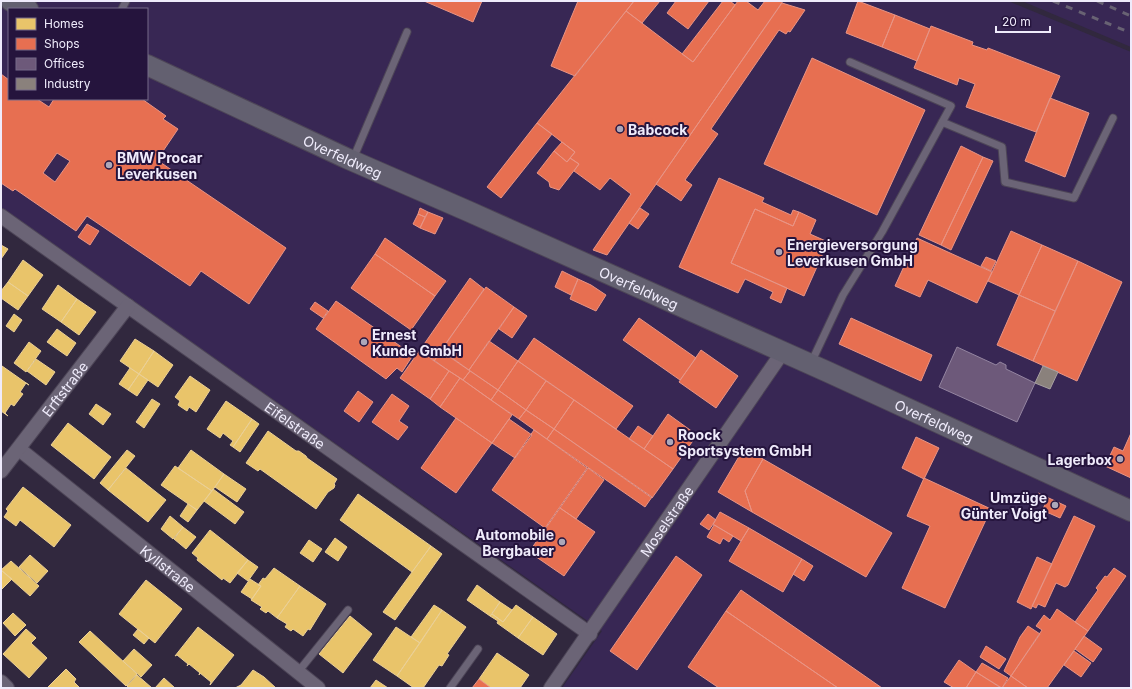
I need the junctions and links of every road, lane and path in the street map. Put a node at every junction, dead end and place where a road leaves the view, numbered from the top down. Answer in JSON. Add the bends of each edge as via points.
{"nodes":[{"id":1,"x":11,"y":1,"type":"edge"},
{"id":2,"x":26,"y":8,"type":"edge"},
{"id":3,"x":407,"y":32,"type":"dead end"},
{"id":4,"x":850,"y":62,"type":"dead end"},
{"id":5,"x":148,"y":65,"type":"edge"},
{"id":6,"x":1112,"y":118,"type":"dead end"},
{"id":7,"x":942,"y":122,"type":"junction"},
{"id":8,"x":352,"y":161,"type":"junction"},
{"id":9,"x":1,"y":216,"type":"edge"},
{"id":10,"x":128,"y":306,"type":"junction"},
{"id":11,"x":782,"y":353,"type":"junction"},
{"id":12,"x":810,"y":365,"type":"junction"},
{"id":13,"x":19,"y":449,"type":"junction"},
{"id":14,"x":1,"y":471,"type":"edge"},
{"id":15,"x":1131,"y":511,"type":"edge"},
{"id":16,"x":348,"y":610,"type":"dead end"},
{"id":17,"x":590,"y":634,"type":"junction"},
{"id":18,"x":478,"y":649,"type":"dead end"},
{"id":19,"x":298,"y":672,"type":"junction"},
{"id":20,"x":1,"y":682,"type":"edge"},
{"id":21,"x":7,"y":688,"type":"edge"},
{"id":22,"x":318,"y":688,"type":"edge"},
{"id":23,"x":450,"y":688,"type":"edge"},
{"id":24,"x":551,"y":688,"type":"edge"}],
"edges":[{"from":1,"to":2,"type":"street"},
{"from":3,"to":8,"type":"lane"},
{"from":4,"to":7,"type":"lane","via":[[951,106]]},
{"from":5,"to":8,"type":"street","name":"Overfeldweg"},
{"from":6,"to":7,"type":"lane","via":[[1074,198],[1005,182],[1002,147]]},
{"from":7,"to":12,"type":"lane","via":[[882,232],[843,295]]},
{"from":8,"to":11,"type":"street","name":"Overfeldweg"},
{"from":9,"to":10,"type":"street","name":"Eifelstraße"},
{"from":10,"to":13,"type":"street","name":"Erftstraße"},
{"from":10,"to":17,"type":"street","name":"Eifelstraße"},
{"from":11,"to":12,"type":"street","name":"Overfeldweg"},
{"from":11,"to":17,"type":"street","name":"Moselstraße"},
{"from":12,"to":15,"type":"street","name":"Overfeldweg"},
{"from":13,"to":14,"type":"street","name":"Erftstraße"},
{"from":13,"to":19,"type":"street","name":"Kyllstraße"},
{"from":16,"to":19,"type":"lane"},
{"from":17,"to":24,"type":"street","name":"Moselstraße"},
{"from":18,"to":23,"type":"lane"},
{"from":19,"to":22,"type":"street","name":"Kyllstraße"},
{"from":20,"to":21,"type":"street"}]}
